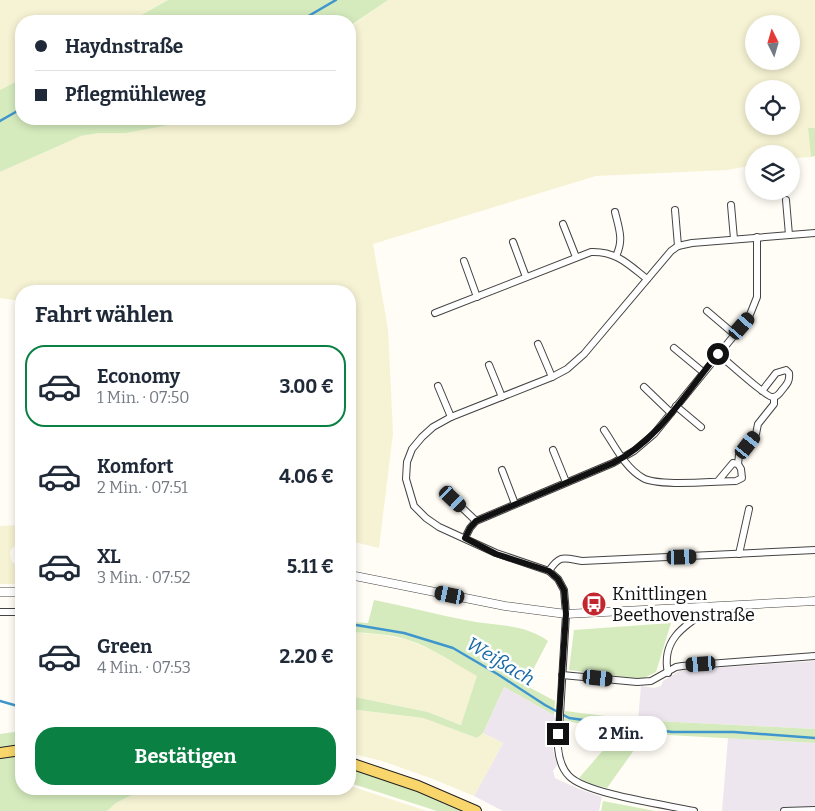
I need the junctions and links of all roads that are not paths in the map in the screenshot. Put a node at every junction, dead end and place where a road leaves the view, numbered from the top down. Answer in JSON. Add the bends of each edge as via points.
{"nodes":[{"id":1,"x":786,"y":200,"type":"dead end"},
{"id":2,"x":731,"y":205,"type":"dead end"},
{"id":3,"x":675,"y":210,"type":"dead end"},
{"id":4,"x":614,"y":212,"type":"dead end"},
{"id":5,"x":563,"y":224,"type":"dead end"},
{"id":6,"x":815,"y":233,"type":"edge"},
{"id":7,"x":789,"y":235,"type":"junction"},
{"id":8,"x":757,"y":237,"type":"junction"},
{"id":9,"x":734,"y":239,"type":"junction"},
{"id":10,"x":513,"y":242,"type":"dead end"},
{"id":11,"x":678,"y":246,"type":"junction"},
{"id":12,"x":616,"y":256,"type":"junction"},
{"id":13,"x":576,"y":257,"type":"junction"},
{"id":14,"x":464,"y":262,"type":"dead end"},
{"id":15,"x":526,"y":277,"type":"junction"},
{"id":16,"x":647,"y":279,"type":"junction"},
{"id":17,"x":477,"y":297,"type":"junction"},
{"id":18,"x":707,"y":311,"type":"dead end"},
{"id":19,"x":435,"y":313,"type":"dead end"},
{"id":20,"x":734,"y":334,"type":"junction"},
{"id":21,"x":538,"y":344,"type":"dead end"},
{"id":22,"x":674,"y":348,"type":"dead end"},
{"id":23,"x":718,"y":354,"type":"junction"},
{"id":24,"x":489,"y":365,"type":"dead end"},
{"id":25,"x":703,"y":372,"type":"junction"},
{"id":26,"x":552,"y":377,"type":"junction"},
{"id":27,"x":438,"y":386,"type":"dead end"},
{"id":28,"x":644,"y":387,"type":"dead end"},
{"id":29,"x":762,"y":391,"type":"junction"},
{"id":30,"x":502,"y":397,"type":"junction"},
{"id":31,"x":774,"y":397,"type":"junction"},
{"id":32,"x":676,"y":406,"type":"junction"},
{"id":33,"x":671,"y":412,"type":"junction"},
{"id":34,"x":451,"y":417,"type":"junction"},
{"id":35,"x":701,"y":427,"type":"dead end"},
{"id":36,"x":604,"y":430,"type":"dead end"},
{"id":37,"x":553,"y":450,"type":"dead end"},
{"id":38,"x":623,"y":458,"type":"junction"},
{"id":39,"x":738,"y":464,"type":"junction"},
{"id":40,"x":502,"y":470,"type":"dead end"},
{"id":41,"x":718,"y":481,"type":"junction"},
{"id":42,"x":566,"y":482,"type":"junction"},
{"id":43,"x":449,"y":490,"type":"dead end"},
{"id":44,"x":516,"y":504,"type":"junction"},
{"id":45,"x":749,"y":509,"type":"dead end"},
{"id":46,"x":476,"y":521,"type":"junction"},
{"id":47,"x":465,"y":538,"type":"junction"},
{"id":48,"x":815,"y":550,"type":"edge"},
{"id":49,"x":739,"y":554,"type":"junction"},
{"id":50,"x":549,"y":571,"type":"junction"},
{"id":51,"x":356,"y":576,"type":"edge"},
{"id":52,"x":0,"y":592,"type":"edge"},
{"id":53,"x":15,"y":592,"type":"edge"},
{"id":54,"x":815,"y":601,"type":"edge"},
{"id":55,"x":707,"y":606,"type":"junction"},
{"id":56,"x":0,"y":612,"type":"edge"},
{"id":57,"x":15,"y":612,"type":"edge"},
{"id":58,"x":566,"y":614,"type":"junction"},
{"id":59,"x":815,"y":656,"type":"edge"},
{"id":60,"x":668,"y":673,"type":"junction"},
{"id":61,"x":562,"y":675,"type":"junction"},
{"id":62,"x":356,"y":765,"type":"edge"},
{"id":63,"x":815,"y":810,"type":"edge"},
{"id":64,"x":476,"y":811,"type":"edge"},
{"id":65,"x":694,"y":811,"type":"edge"},
{"id":66,"x":784,"y":811,"type":"edge"}],
"edges":[{"from":1,"to":7,"type":"street"},
{"from":2,"to":9,"type":"street"},
{"from":3,"to":11,"type":"street"},
{"from":4,"to":12,"type":"street","via":[[621,235]]},
{"from":5,"to":13,"type":"street"},
{"from":6,"to":7,"type":"street"},
{"from":7,"to":8,"type":"street"},
{"from":8,"to":9,"type":"street"},
{"from":8,"to":20,"type":"street","via":[[758,297],[749,317]]},
{"from":9,"to":11,"type":"street"},
{"from":10,"to":15,"type":"street"},
{"from":11,"to":16,"type":"street"},
{"from":12,"to":13,"type":"street","via":[[591,252]]},
{"from":12,"to":16,"type":"street"},
{"from":13,"to":15,"type":"street"},
{"from":14,"to":17,"type":"street"},
{"from":15,"to":17,"type":"street"},
{"from":16,"to":26,"type":"street","via":[[584,354]]},
{"from":17,"to":19,"type":"street"},
{"from":18,"to":20,"type":"street"},
{"from":20,"to":23,"type":"street"},
{"from":21,"to":26,"type":"street"},
{"from":22,"to":25,"type":"street"},
{"from":23,"to":25,"type":"street"},
{"from":23,"to":29,"type":"street"},
{"from":24,"to":30,"type":"street"},
{"from":25,"to":32,"type":"street"},
{"from":26,"to":30,"type":"street"},
{"from":27,"to":34,"type":"street"},
{"from":28,"to":33,"type":"street"},
{"from":29,"to":31,"type":"street"},
{"from":29,"to":31,"type":"street","via":[[776,373],[786,370],[789,373],[788,383]]},
{"from":30,"to":34,"type":"street"},
{"from":31,"to":39,"type":"street","via":[[774,404],[758,424],[756,434],[739,455]]},
{"from":32,"to":33,"type":"street"},
{"from":32,"to":35,"type":"street"},
{"from":33,"to":38,"type":"street","via":[[654,434]]},
{"from":34,"to":47,"type":"street","via":[[433,427],[412,450],[407,462],[406,480],[414,506],[426,518]]},
{"from":36,"to":38,"type":"street"},
{"from":37,"to":42,"type":"street"},
{"from":38,"to":41,"type":"street","via":[[645,479]]},
{"from":38,"to":42,"type":"street"},
{"from":39,"to":41,"type":"street","via":[[729,466]]},
{"from":39,"to":41,"type":"street","via":[[742,478]]},
{"from":40,"to":44,"type":"street"},
{"from":42,"to":44,"type":"street"},
{"from":43,"to":46,"type":"street","via":[[453,499]]},
{"from":44,"to":46,"type":"street"},
{"from":45,"to":49,"type":"street"},
{"from":46,"to":47,"type":"street"},
{"from":47,"to":50,"type":"street","via":[[496,554]]},
{"from":48,"to":49,"type":"street"},
{"from":49,"to":50,"type":"street","via":[[582,561],[562,557]]},
{"from":50,"to":58,"type":"street","via":[[564,590]]},
{"from":51,"to":58,"type":"street","via":[[504,606]]},
{"from":52,"to":53,"type":"street"},
{"from":54,"to":55,"type":"street"},
{"from":55,"to":58,"type":"street"},
{"from":55,"to":60,"type":"street","via":[[707,611],[676,634],[668,649]]},
{"from":56,"to":57,"type":"street"},
{"from":58,"to":61,"type":"street"},
{"from":59,"to":60,"type":"street","via":[[682,666]]},
{"from":60,"to":61,"type":"street","via":[[651,681],[637,682]]},
{"from":61,"to":65,"type":"street","via":[[558,748],[564,770],[570,777],[602,792]]},
{"from":62,"to":64,"type":"main road","via":[[418,786]]},
{"from":63,"to":66,"type":"street"}]}
